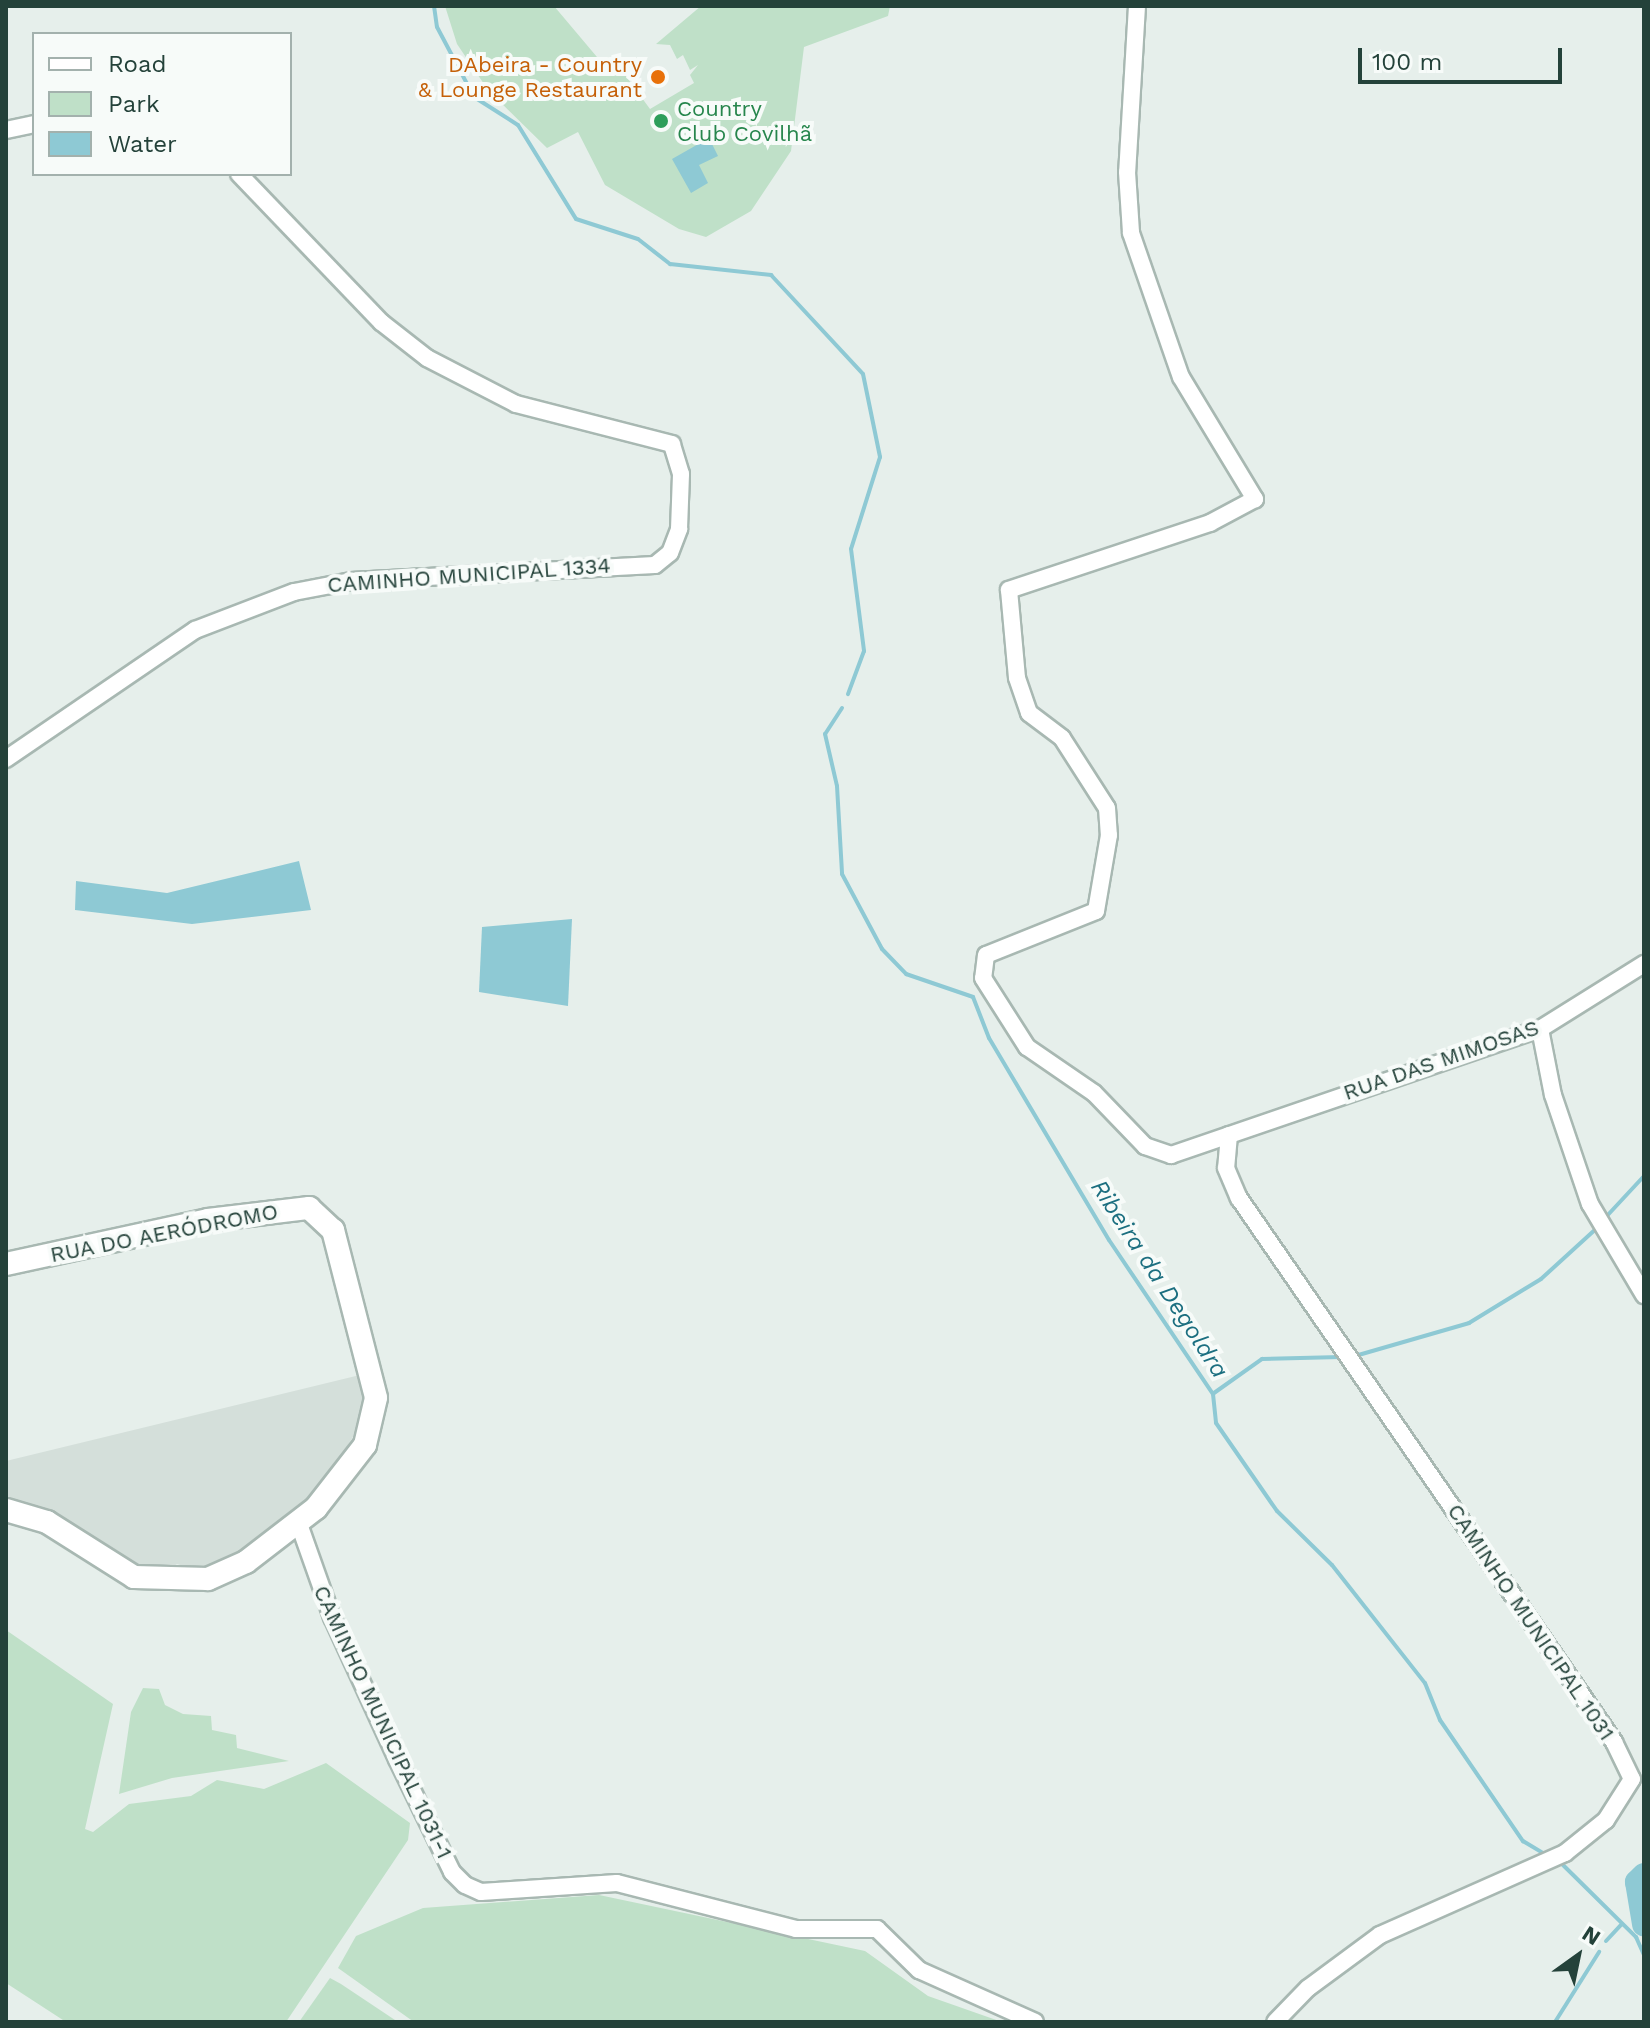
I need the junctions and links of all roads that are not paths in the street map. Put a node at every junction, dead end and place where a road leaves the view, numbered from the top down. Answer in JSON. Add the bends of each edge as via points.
{"nodes":[{"id":1,"x":1137,"y":6,"type":"edge"},
{"id":2,"x":32,"y":124,"type":"edge"},
{"id":3,"x":6,"y":130,"type":"edge"},
{"id":4,"x":241,"y":176,"type":"edge"},
{"id":5,"x":6,"y":759,"type":"edge"},
{"id":6,"x":1644,"y":964,"type":"edge"},
{"id":7,"x":1540,"y":1029,"type":"junction"},
{"id":8,"x":1229,"y":1135,"type":"junction"},
{"id":9,"x":6,"y":1264,"type":"edge"},
{"id":10,"x":1644,"y":1295,"type":"edge"},
{"id":11,"x":6,"y":1510,"type":"edge"},
{"id":12,"x":299,"y":1524,"type":"junction"},
{"id":13,"x":1035,"y":2022,"type":"edge"},
{"id":14,"x":1275,"y":2022,"type":"edge"}],
"edges":[{"from":1,"to":8,"type":"street","name":"RUA DAS MIMOSAS","via":[[1127,172],[1131,233],[1181,377],[1255,499],[1210,523],[1009,590],[1025,706],[1062,738],[1107,808],[1109,838],[1096,911],[986,955],[980,966],[1027,1047],[1094,1093],[1145,1146],[1171,1155]]},
{"from":2,"to":3,"type":"street"},
{"from":4,"to":5,"type":"street","name":"CAMINHO MUNICIPAL 1334","via":[[381,322],[437,364],[516,404],[672,444],[684,504],[663,563],[351,581],[294,592],[195,630]]},
{"from":6,"to":7,"type":"street","name":"RUA DAS MIMOSAS"},
{"from":7,"to":8,"type":"street","name":"RUA DAS MIMOSAS"},
{"from":7,"to":10,"type":"street","via":[[1553,1095],[1585,1191]]},
{"from":8,"to":14,"type":"street","name":"CAMINHO MUNICIPAL 1031","via":[[1226,1168],[1239,1198],[1614,1742],[1632,1779],[1606,1820],[1565,1853],[1380,1935],[1308,1988]]},
{"from":9,"to":12,"type":"main road","name":"RUA DO AERÓDROMO","via":[[257,1212],[309,1208],[322,1215],[344,1263],[376,1398],[365,1445]]},
{"from":11,"to":12,"type":"main road","name":"RUA DO AERÓDROMO","via":[[47,1522],[134,1577],[176,1583],[228,1571]]},
{"from":12,"to":13,"type":"street","name":"CAMINHO MUNICIPAL 1031-1","via":[[332,1617],[397,1759],[452,1872],[465,1885],[481,1892],[617,1883],[796,1929],[877,1929],[919,1970]]}]}
